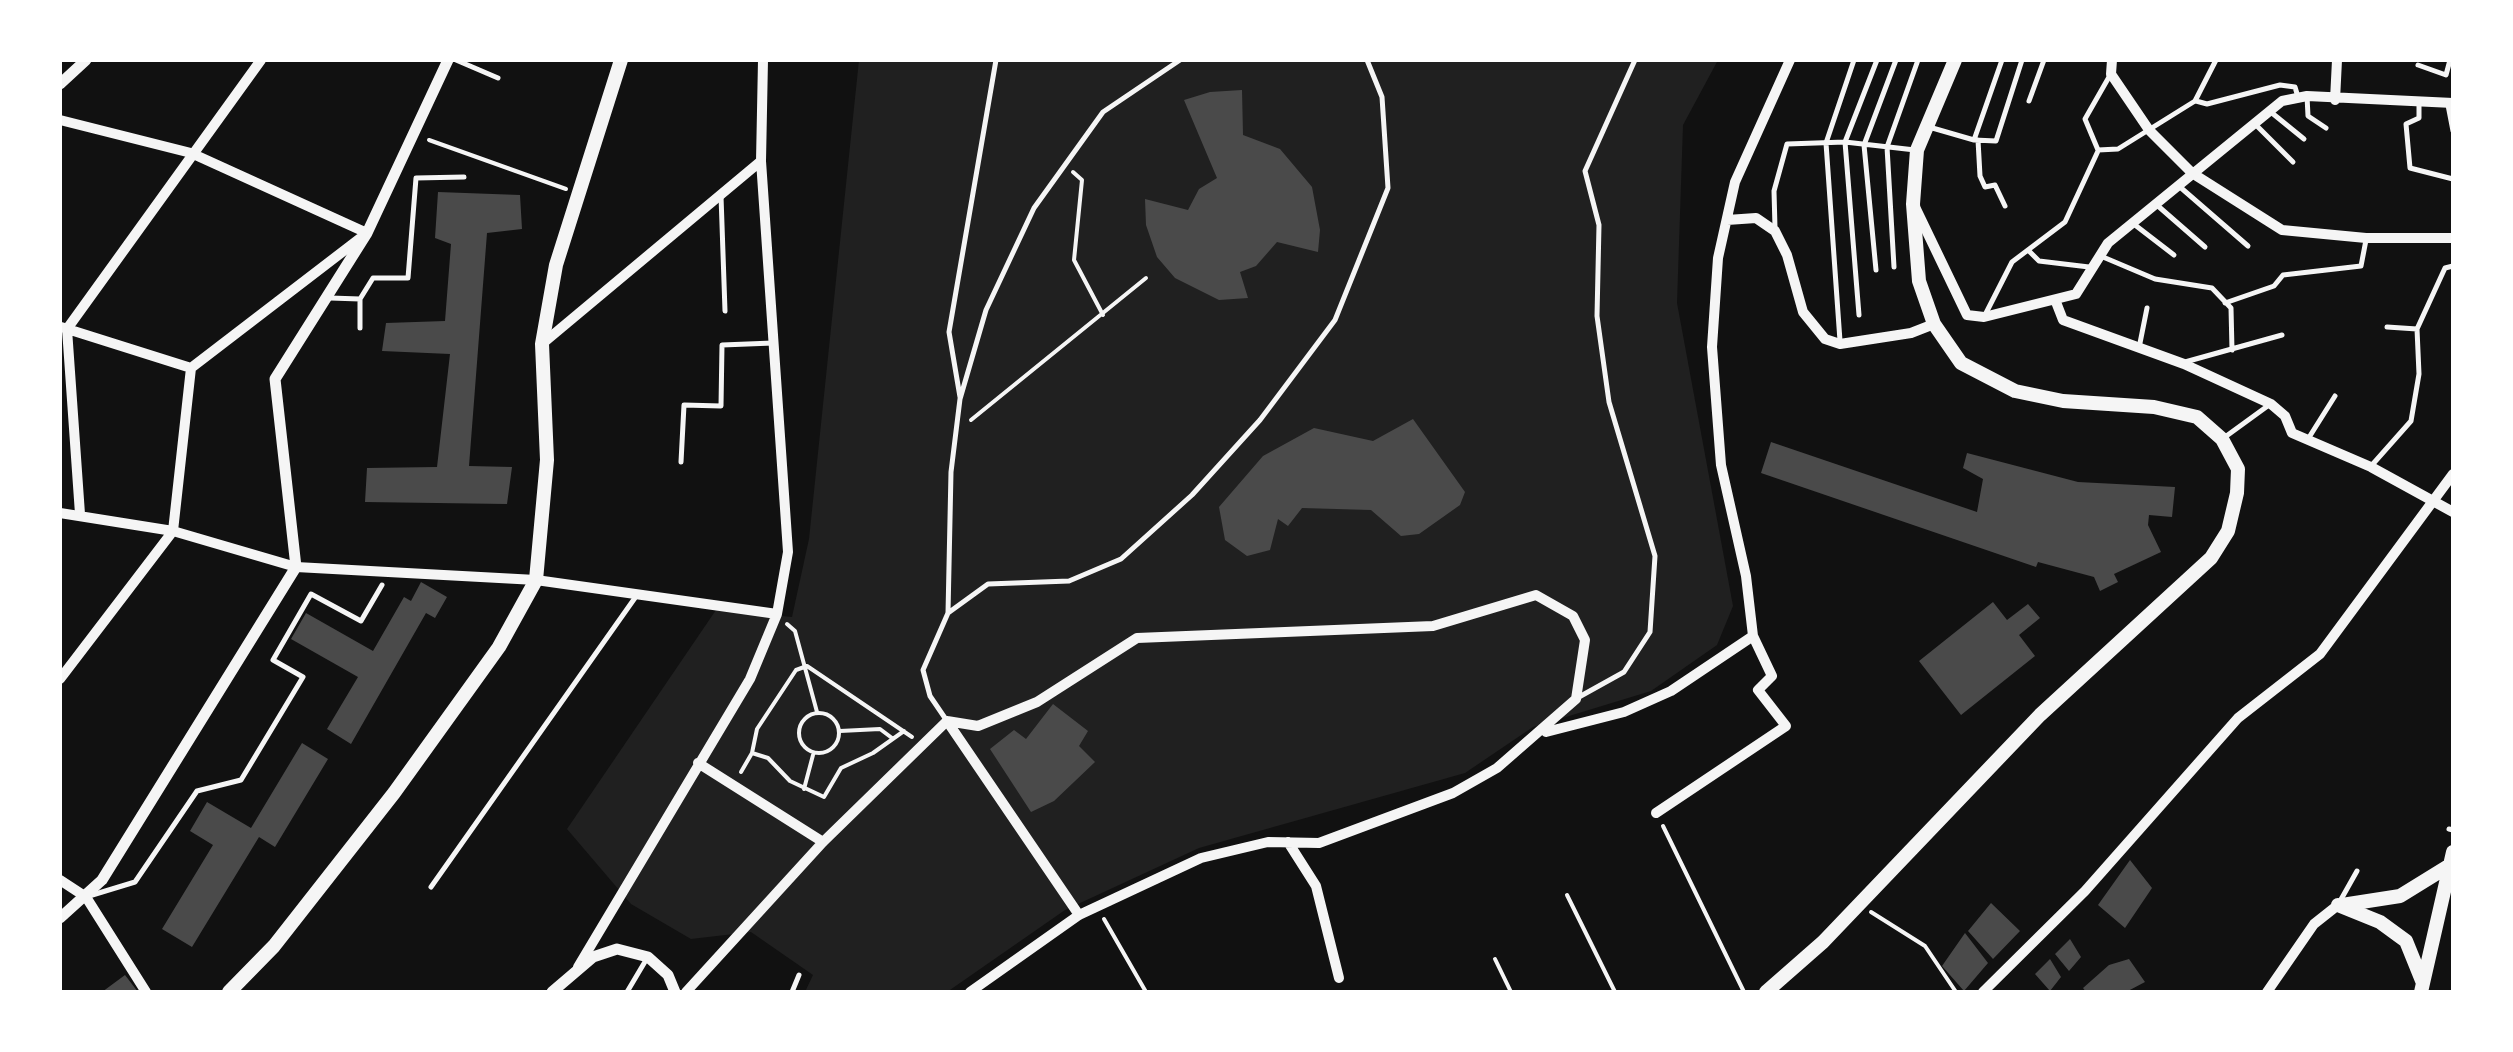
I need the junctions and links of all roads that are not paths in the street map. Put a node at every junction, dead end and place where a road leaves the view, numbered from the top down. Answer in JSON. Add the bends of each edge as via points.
{"nodes":[{"id":1,"x":86,"y":60,"type":"edge"},
{"id":2,"x":261,"y":60,"type":"edge"},
{"id":3,"x":448,"y":60,"type":"edge"},
{"id":4,"x":456,"y":60,"type":"edge"},
{"id":5,"x":620,"y":60,"type":"edge"},
{"id":6,"x":763,"y":60,"type":"edge"},
{"id":7,"x":996,"y":60,"type":"edge"},
{"id":8,"x":1180,"y":60,"type":"edge"},
{"id":9,"x":1367,"y":60,"type":"edge"},
{"id":10,"x":1635,"y":60,"type":"edge"},
{"id":11,"x":1790,"y":60,"type":"edge"},
{"id":12,"x":1854,"y":60,"type":"edge"},
{"id":13,"x":1878,"y":60,"type":"edge"},
{"id":14,"x":1896,"y":60,"type":"edge"},
{"id":15,"x":1954,"y":60,"type":"edge"},
{"id":16,"x":2002,"y":60,"type":"edge"},
{"id":17,"x":2022,"y":60,"type":"edge"},
{"id":18,"x":2044,"y":60,"type":"edge"},
{"id":19,"x":2112,"y":60,"type":"edge"},
{"id":20,"x":2216,"y":60,"type":"edge"},
{"id":21,"x":2338,"y":60,"type":"edge"},
{"id":22,"x":2450,"y":60,"type":"edge"},
{"id":23,"x":1917,"y":62,"type":"edge"},
{"id":24,"x":2418,"y":65,"type":"dead end"},
{"id":25,"x":2111,"y":74,"type":"junction"},
{"id":26,"x":498,"y":78,"type":"dead end"},
{"id":27,"x":60,"y":84,"type":"edge"},
{"id":28,"x":2302,"y":96,"type":"junction"},
{"id":29,"x":2335,"y":100,"type":"junction"},
{"id":30,"x":2029,"y":101,"type":"dead end"},
{"id":31,"x":2195,"y":101,"type":"junction"},
{"id":32,"x":2418,"y":104,"type":"junction"},
{"id":33,"x":2451,"y":104,"type":"edge"},
{"id":34,"x":2271,"y":112,"type":"junction"},
{"id":35,"x":60,"y":120,"type":"edge"},
{"id":36,"x":2255,"y":124,"type":"junction"},
{"id":37,"x":1926,"y":126,"type":"junction"},
{"id":38,"x":2326,"y":128,"type":"dead end"},
{"id":39,"x":2149,"y":130,"type":"junction"},
{"id":40,"x":2453,"y":130,"type":"edge"},
{"id":41,"x":2304,"y":139,"type":"dead end"},
{"id":42,"x":1976,"y":140,"type":"junction"},
{"id":43,"x":1845,"y":142,"type":"junction"},
{"id":44,"x":1826,"y":143,"type":"junction"},
{"id":45,"x":1864,"y":145,"type":"junction"},
{"id":46,"x":1887,"y":147,"type":"junction"},
{"id":47,"x":1917,"y":150,"type":"junction"},
{"id":48,"x":2098,"y":150,"type":"junction"},
{"id":49,"x":191,"y":152,"type":"junction"},
{"id":50,"x":762,"y":161,"type":"junction"},
{"id":51,"x":2293,"y":162,"type":"dead end"},
{"id":52,"x":2192,"y":174,"type":"junction"},
{"id":53,"x":464,"y":177,"type":"dead end"},
{"id":54,"x":2453,"y":180,"type":"edge"},
{"id":55,"x":2178,"y":185,"type":"junction"},
{"id":56,"x":720,"y":196,"type":"junction"},
{"id":57,"x":1913,"y":204,"type":"junction"},
{"id":58,"x":2156,"y":204,"type":"junction"},
{"id":59,"x":2005,"y":206,"type":"dead end"},
{"id":60,"x":1727,"y":220,"type":"junction"},
{"id":61,"x":2133,"y":223,"type":"junction"},
{"id":62,"x":1775,"y":231,"type":"junction"},
{"id":63,"x":367,"y":233,"type":"junction"},
{"id":64,"x":2366,"y":238,"type":"junction"},
{"id":65,"x":2453,"y":238,"type":"edge"},
{"id":66,"x":2248,"y":246,"type":"dead end"},
{"id":67,"x":2205,"y":248,"type":"dead end"},
{"id":68,"x":2028,"y":250,"type":"junction"},
{"id":69,"x":2174,"y":255,"type":"dead end"},
{"id":70,"x":2100,"y":256,"type":"junction"},
{"id":71,"x":2453,"y":266,"type":"edge"},
{"id":72,"x":1894,"y":267,"type":"dead end"},
{"id":73,"x":2092,"y":268,"type":"junction"},
{"id":74,"x":1876,"y":270,"type":"dead end"},
{"id":75,"x":330,"y":298,"type":"junction"},
{"id":76,"x":360,"y":299,"type":"junction"},
{"id":77,"x":2056,"y":302,"type":"junction"},
{"id":78,"x":2225,"y":303,"type":"junction"},
{"id":79,"x":2147,"y":308,"type":"dead end"},
{"id":80,"x":725,"y":312,"type":"dead end"},
{"id":81,"x":1859,"y":315,"type":"dead end"},
{"id":82,"x":1984,"y":317,"type":"junction"},
{"id":83,"x":1934,"y":324,"type":"junction"},
{"id":84,"x":2387,"y":327,"type":"dead end"},
{"id":85,"x":63,"y":328,"type":"edge"},
{"id":86,"x":360,"y":328,"type":"dead end"},
{"id":87,"x":2417,"y":329,"type":"junction"},
{"id":88,"x":2282,"y":335,"type":"dead end"},
{"id":89,"x":774,"y":343,"type":"junction"},
{"id":90,"x":542,"y":344,"type":"junction"},
{"id":91,"x":1840,"y":344,"type":"junction"},
{"id":92,"x":2232,"y":350,"type":"junction"},
{"id":93,"x":2138,"y":351,"type":"junction"},
{"id":94,"x":2184,"y":364,"type":"junction"},
{"id":95,"x":191,"y":368,"type":"junction"},
{"id":96,"x":2335,"y":396,"type":"dead end"},
{"id":97,"x":960,"y":399,"type":"junction"},
{"id":98,"x":2271,"y":404,"type":"junction"},
{"id":99,"x":2222,"y":439,"type":"junction"},
{"id":100,"x":2307,"y":441,"type":"junction"},
{"id":101,"x":682,"y":462,"type":"dead end"},
{"id":102,"x":2370,"y":468,"type":"junction"},
{"id":103,"x":2453,"y":474,"type":"edge"},
{"id":104,"x":2433,"y":498,"type":"junction"},
{"id":105,"x":2453,"y":512,"type":"edge"},
{"id":106,"x":60,"y":514,"type":"edge"},
{"id":107,"x":80,"y":514,"type":"junction"},
{"id":108,"x":173,"y":532,"type":"junction"},
{"id":109,"x":296,"y":567,"type":"junction"},
{"id":110,"x":536,"y":580,"type":"junction"},
{"id":111,"x":382,"y":585,"type":"dead end"},
{"id":112,"x":638,"y":594,"type":"junction"},
{"id":113,"x":948,"y":613,"type":"junction"},
{"id":114,"x":777,"y":614,"type":"junction"},
{"id":115,"x":1753,"y":636,"type":"junction"},
{"id":116,"x":60,"y":679,"type":"edge"},
{"id":117,"x":1576,"y":699,"type":"junction"},
{"id":118,"x":947,"y":721,"type":"junction"},
{"id":119,"x":1543,"y":732,"type":"junction"},
{"id":120,"x":698,"y":763,"type":"junction"},
{"id":121,"x":1656,"y":812,"type":"road end"},
{"id":122,"x":824,"y":842,"type":"junction"},
{"id":123,"x":1288,"y":842,"type":"junction"},
{"id":124,"x":2450,"y":860,"type":"edge"},
{"id":125,"x":2357,"y":871,"type":"dead end"},
{"id":126,"x":60,"y":880,"type":"edge"},
{"id":127,"x":431,"y":887,"type":"dead end"},
{"id":128,"x":86,"y":897,"type":"junction"},
{"id":129,"x":2338,"y":905,"type":"junction"},
{"id":130,"x":1078,"y":915,"type":"junction"},
{"id":131,"x":60,"y":918,"type":"edge"},
{"id":132,"x":648,"y":957,"type":"junction"},
{"id":133,"x":577,"y":968,"type":"junction"},
{"id":134,"x":799,"y":975,"type":"dead end"},
{"id":135,"x":1339,"y":978,"type":"dead end"},
{"id":136,"x":2422,"y":987,"type":"edge"},
{"id":137,"x":146,"y":992,"type":"edge"},
{"id":138,"x":228,"y":992,"type":"edge"},
{"id":139,"x":552,"y":992,"type":"edge"},
{"id":140,"x":627,"y":992,"type":"edge"},
{"id":141,"x":674,"y":992,"type":"edge"},
{"id":142,"x":686,"y":992,"type":"edge"},
{"id":143,"x":792,"y":992,"type":"edge"},
{"id":144,"x":970,"y":992,"type":"edge"},
{"id":145,"x":1766,"y":992,"type":"edge"},
{"id":146,"x":1982,"y":992,"type":"edge"},
{"id":147,"x":2266,"y":992,"type":"edge"}],
"edges":[{"from":1,"to":27,"type":"street"},
{"from":2,"to":49,"type":"street"},
{"from":3,"to":63,"type":"street"},
{"from":4,"to":26,"type":"lane"},
{"from":5,"to":90,"type":"main road","via":[[556,265]]},
{"from":6,"to":50,"type":"street"},
{"from":7,"to":97,"type":"lane","via":[[950,332]]},
{"from":8,"to":97,"type":"lane","via":[[1103,112],[1034,208],[986,310]]},
{"from":9,"to":113,"type":"lane","via":[[1382,97],[1388,188],[1335,320],[1260,420],[1121,559],[1069,581],[988,584]]},
{"from":10,"to":117,"type":"lane","via":[[1585,172],[1599,225],[1597,316],[1609,402],[1655,556],[1650,632],[1624,672]]},
{"from":11,"to":60,"type":"street","via":[[1735,182]]},
{"from":12,"to":44,"type":"lane"},
{"from":13,"to":43,"type":"lane"},
{"from":14,"to":45,"type":"lane"},
{"from":15,"to":37,"type":"main road"},
{"from":16,"to":42,"type":"lane"},
{"from":17,"to":42,"type":"lane","via":[[1996,141]]},
{"from":18,"to":30,"type":"lane"},
{"from":19,"to":25,"type":"street"},
{"from":20,"to":31,"type":"lane"},
{"from":21,"to":29,"type":"street"},
{"from":22,"to":24,"type":"lane","via":[[2446,74]]},
{"from":23,"to":46,"type":"lane"},
{"from":25,"to":39,"type":"street"},
{"from":25,"to":48,"type":"lane","via":[[2085,119]]},
{"from":28,"to":29,"type":"street"},
{"from":28,"to":31,"type":"lane","via":[[2280,85],[2207,104]]},
{"from":28,"to":34,"type":"street"},
{"from":28,"to":38,"type":"lane","via":[[2308,116]]},
{"from":29,"to":32,"type":"street"},
{"from":31,"to":39,"type":"lane"},
{"from":32,"to":33,"type":"street"},
{"from":32,"to":54,"type":"lane","via":[[2419,118],[2406,124],[2410,168]]},
{"from":33,"to":40,"type":"lane"},
{"from":34,"to":36,"type":"street"},
{"from":34,"to":41,"type":"lane"},
{"from":35,"to":49,"type":"street"},
{"from":36,"to":51,"type":"lane"},
{"from":36,"to":52,"type":"street"},
{"from":37,"to":42,"type":"lane"},
{"from":37,"to":47,"type":"main road"},
{"from":39,"to":48,"type":"lane","via":[[2118,149]]},
{"from":39,"to":52,"type":"street"},
{"from":42,"to":59,"type":"lane","via":[[1980,176],[1985,187],[1995,185]]},
{"from":43,"to":44,"type":"lane"},
{"from":43,"to":45,"type":"lane"},
{"from":43,"to":81,"type":"lane"},
{"from":44,"to":62,"type":"lane","via":[[1787,144],[1774,191]]},
{"from":44,"to":91,"type":"lane"},
{"from":45,"to":46,"type":"lane"},
{"from":45,"to":74,"type":"lane"},
{"from":46,"to":47,"type":"lane"},
{"from":46,"to":72,"type":"lane"},
{"from":47,"to":57,"type":"main road"},
{"from":48,"to":68,"type":"lane","via":[[2065,222]]},
{"from":49,"to":63,"type":"street"},
{"from":49,"to":85,"type":"street"},
{"from":50,"to":56,"type":"street"},
{"from":50,"to":89,"type":"street"},
{"from":52,"to":55,"type":"street"},
{"from":52,"to":64,"type":"street","via":[[2282,230]]},
{"from":53,"to":76,"type":"lane","via":[[416,178],[408,278],[373,278]]},
{"from":55,"to":58,"type":"street"},
{"from":55,"to":66,"type":"lane"},
{"from":56,"to":80,"type":"lane"},
{"from":56,"to":90,"type":"street"},
{"from":57,"to":82,"type":"street","via":[[1967,315]]},
{"from":57,"to":83,"type":"main road","via":[[1919,281]]},
{"from":58,"to":61,"type":"street"},
{"from":58,"to":67,"type":"lane"},
{"from":60,"to":62,"type":"street","via":[[1756,218]]},
{"from":60,"to":115,"type":"street","via":[[1718,258],[1713,367],[1720,465]]},
{"from":61,"to":69,"type":"lane"},
{"from":61,"to":70,"type":"street"},
{"from":62,"to":91,"type":"street","via":[[1803,312],[1825,339]]},
{"from":63,"to":75,"type":"street"},
{"from":63,"to":95,"type":"street"},
{"from":64,"to":65,"type":"street"},
{"from":64,"to":78,"type":"lane","via":[[2361,266],[2283,275],[2274,286]]},
{"from":68,"to":73,"type":"lane","via":[[2039,261]]},
{"from":68,"to":82,"type":"lane","via":[[2012,262]]},
{"from":70,"to":73,"type":"street"},
{"from":70,"to":78,"type":"lane","via":[[2155,278],[2212,288]]},
{"from":71,"to":87,"type":"lane","via":[[2445,268]]},
{"from":73,"to":77,"type":"street","via":[[2076,294]]},
{"from":75,"to":76,"type":"lane"},
{"from":75,"to":109,"type":"street","via":[[275,379]]},
{"from":76,"to":86,"type":"lane"},
{"from":77,"to":82,"type":"street"},
{"from":77,"to":93,"type":"street","via":[[2064,320]]},
{"from":78,"to":92,"type":"lane","via":[[2234,322]]},
{"from":79,"to":93,"type":"lane"},
{"from":83,"to":91,"type":"street"},
{"from":83,"to":99,"type":"main road","via":[[1961,362],[2015,392],[2168,410],[2197,417]]},
{"from":84,"to":87,"type":"lane"},
{"from":85,"to":95,"type":"street"},
{"from":85,"to":107,"type":"street"},
{"from":87,"to":102,"type":"lane","via":[[2411,421]]},
{"from":88,"to":92,"type":"lane"},
{"from":89,"to":101,"type":"lane","via":[[722,345],[721,406],[684,405]]},
{"from":89,"to":114,"type":"street","via":[[788,552]]},
{"from":90,"to":110,"type":"main road","via":[[547,460]]},
{"from":92,"to":94,"type":"lane"},
{"from":93,"to":94,"type":"street"},
{"from":94,"to":98,"type":"street"},
{"from":95,"to":108,"type":"street"},
{"from":96,"to":100,"type":"lane"},
{"from":97,"to":113,"type":"lane"},
{"from":98,"to":99,"type":"lane"},
{"from":98,"to":100,"type":"street","via":[[2292,433]]},
{"from":99,"to":145,"type":"main road","via":[[2238,469],[2237,492],[2228,531],[2211,558],[2040,716]]},
{"from":100,"to":102,"type":"street"},
{"from":102,"to":104,"type":"street"},
{"from":103,"to":104,"type":"street"},
{"from":104,"to":105,"type":"street"},
{"from":104,"to":146,"type":"street","via":[[2320,654],[2238,718],[2086,891]]},
{"from":106,"to":107,"type":"street"},
{"from":107,"to":108,"type":"street"},
{"from":108,"to":109,"type":"street"},
{"from":108,"to":116,"type":"street"},
{"from":109,"to":110,"type":"street"},
{"from":109,"to":128,"type":"street","via":[[180,760]]},
{"from":110,"to":112,"type":"street"},
{"from":110,"to":138,"type":"main road","via":[[499,647],[394,793],[274,946]]},
{"from":111,"to":128,"type":"lane","via":[[362,621],[311,594],[273,660],[302,677],[241,780],[197,791],[136,882]]},
{"from":112,"to":114,"type":"street"},
{"from":112,"to":127,"type":"lane"},
{"from":113,"to":118,"type":"lane","via":[[923,670]]},
{"from":114,"to":120,"type":"street","via":[[750,679]]},
{"from":115,"to":119,"type":"street","via":[[1671,692],[1624,712]]},
{"from":115,"to":121,"type":"street","via":[[1772,676],[1758,690],[1786,726]]},
{"from":117,"to":118,"type":"street","via":[[1585,640],[1573,616],[1536,595],[1433,626],[1136,638],[1037,702],[978,726]]},
{"from":117,"to":119,"type":"street"},
{"from":118,"to":122,"type":"street"},
{"from":118,"to":130,"type":"street"},
{"from":119,"to":123,"type":"street","via":[[1453,794],[1319,844]]},
{"from":120,"to":122,"type":"street"},
{"from":120,"to":133,"type":"street"},
{"from":122,"to":142,"type":"street"},
{"from":123,"to":130,"type":"street","via":[[1201,858]]},
{"from":123,"to":135,"type":"street","via":[[1316,886]]},
{"from":124,"to":129,"type":"main road","via":[[2400,896]]},
{"from":124,"to":136,"type":"main road"},
{"from":125,"to":129,"type":"lane"},
{"from":126,"to":128,"type":"street"},
{"from":128,"to":131,"type":"street"},
{"from":128,"to":137,"type":"street"},
{"from":129,"to":136,"type":"main road","via":[[2406,941]]},
{"from":129,"to":147,"type":"street","via":[[2314,924]]},
{"from":130,"to":144,"type":"street"},
{"from":132,"to":133,"type":"street","via":[[603,951]]},
{"from":132,"to":140,"type":"lane"},
{"from":132,"to":141,"type":"street","via":[[668,975]]},
{"from":133,"to":139,"type":"street"},
{"from":134,"to":143,"type":"lane"}]}
